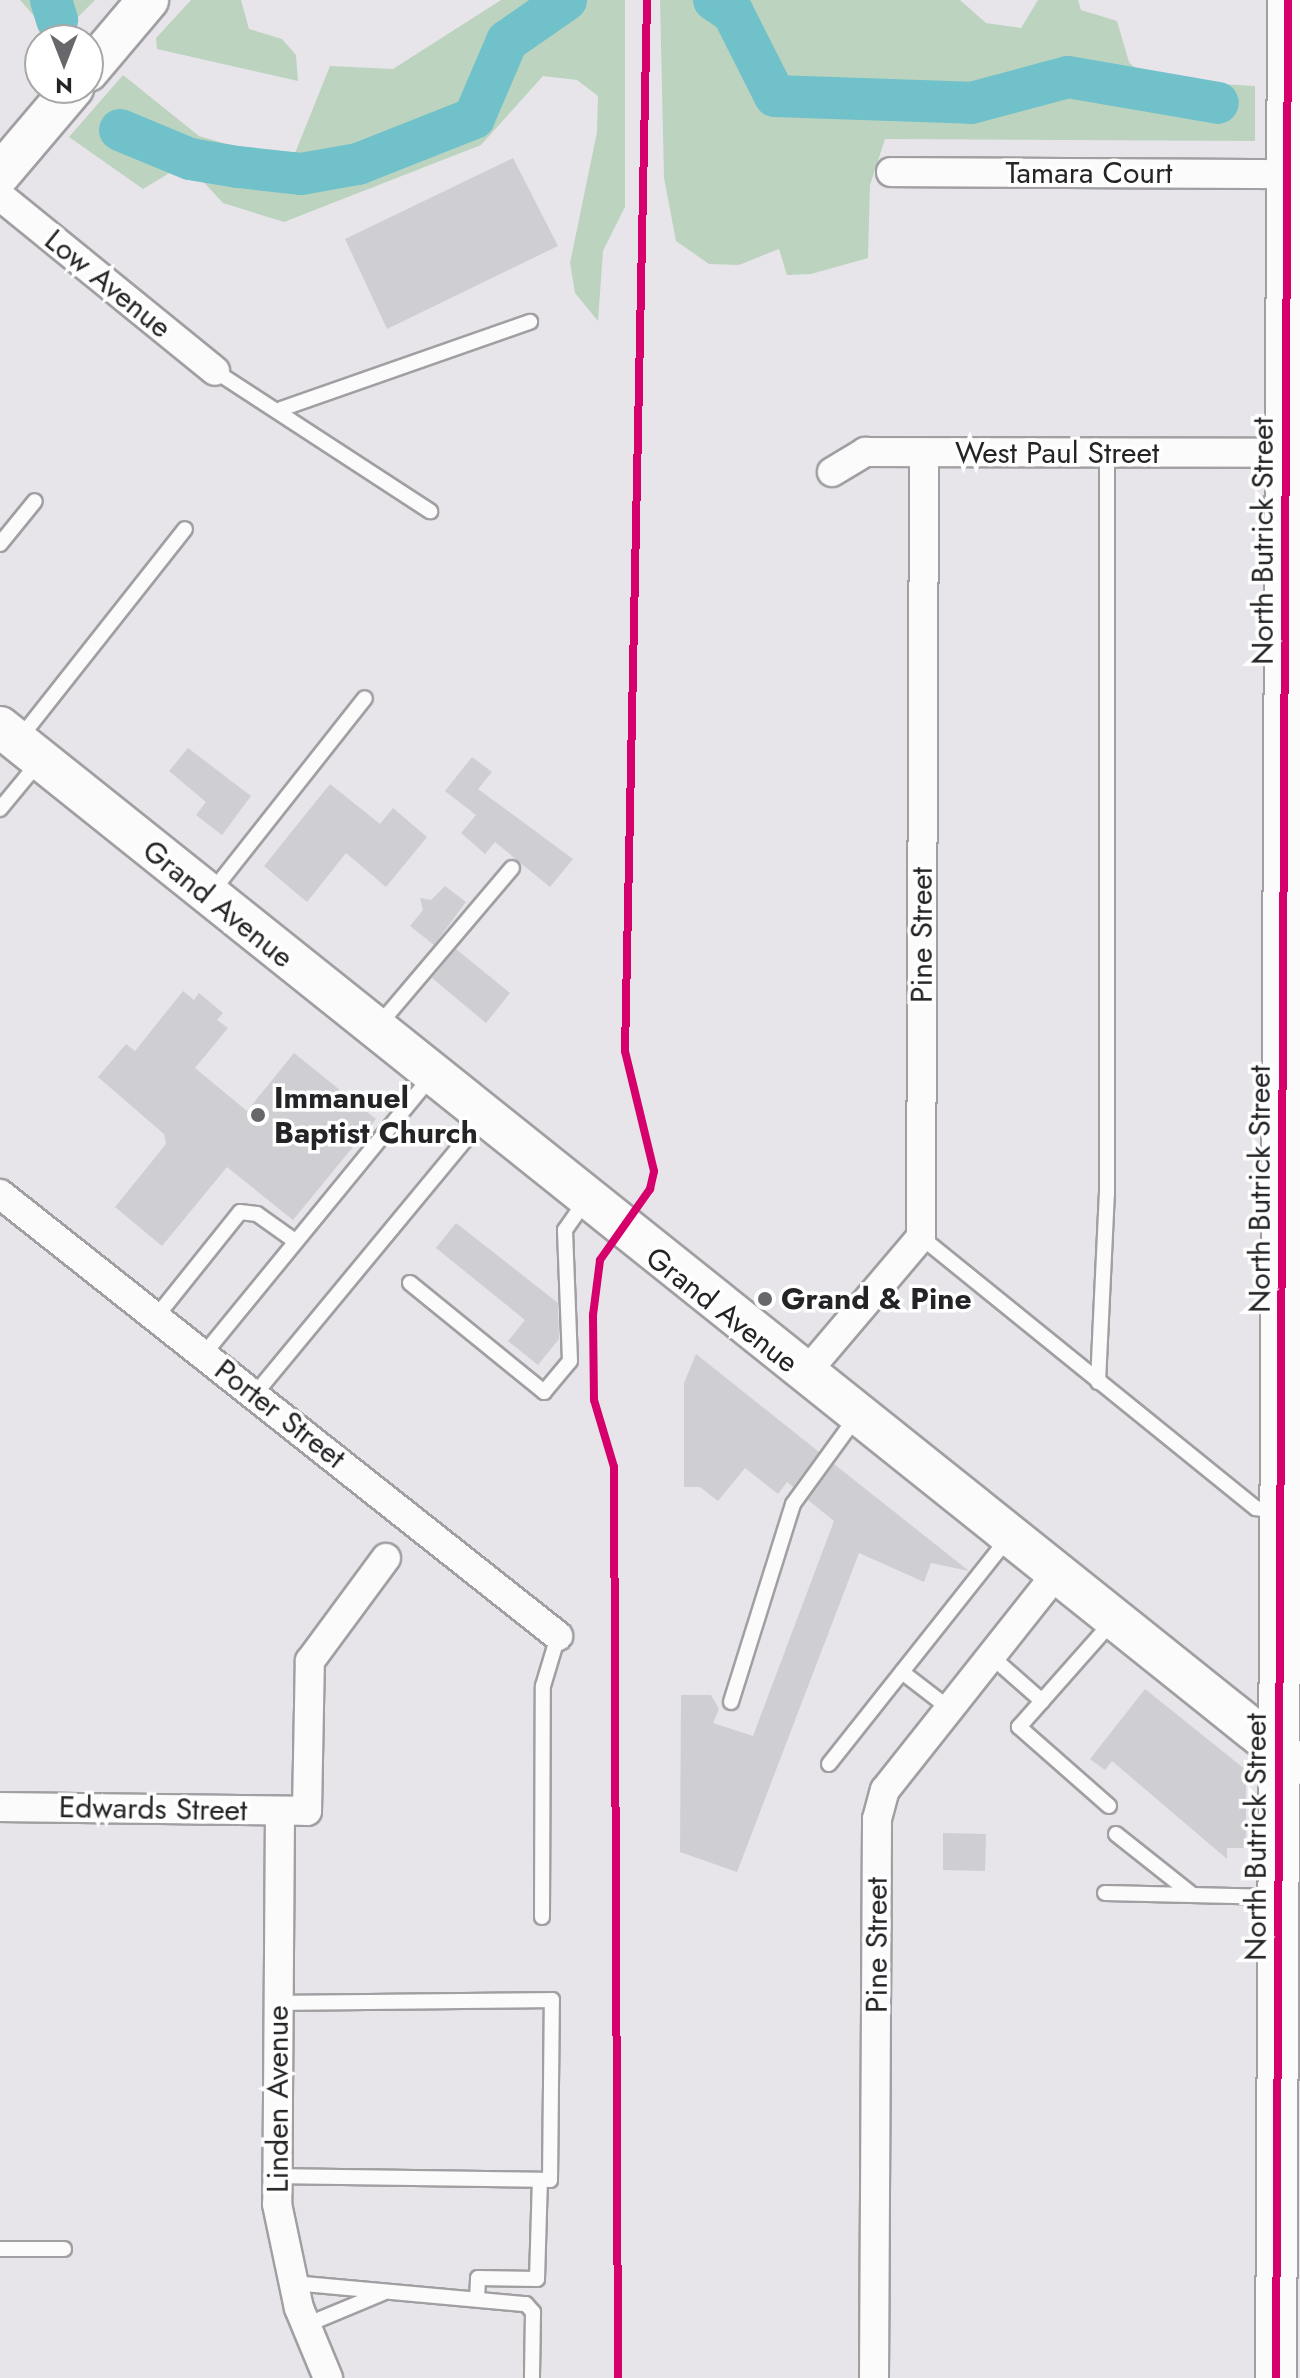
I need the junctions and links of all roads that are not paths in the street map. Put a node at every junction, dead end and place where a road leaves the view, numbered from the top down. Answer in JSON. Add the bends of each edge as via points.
{"nodes":[{"id":1,"x":148,"y":0,"type":"edge"},
{"id":2,"x":1288,"y":0,"type":"edge"},
{"id":3,"x":104,"y":52,"type":"edge"},
{"id":4,"x":59,"y":104,"type":"edge"},
{"id":5,"x":891,"y":172,"type":"dead end"},
{"id":6,"x":0,"y":174,"type":"edge"},
{"id":7,"x":1287,"y":174,"type":"junction"},
{"id":8,"x":0,"y":196,"type":"edge"},
{"id":9,"x":530,"y":322,"type":"dead end"},
{"id":10,"x":215,"y":371,"type":"joint"},
{"id":11,"x":281,"y":409,"type":"junction"},
{"id":12,"x":924,"y":453,"type":"junction"},
{"id":13,"x":1107,"y":453,"type":"junction"},
{"id":14,"x":1287,"y":453,"type":"junction"},
{"id":15,"x":832,"y":472,"type":"dead end"},
{"id":16,"x":35,"y":501,"type":"dead end"},
{"id":17,"x":430,"y":511,"type":"dead end"},
{"id":18,"x":185,"y":529,"type":"dead end"},
{"id":19,"x":0,"y":544,"type":"edge"},
{"id":20,"x":365,"y":698,"type":"dead end"},
{"id":21,"x":1293,"y":733,"type":"edge"},
{"id":22,"x":19,"y":743,"type":"edge"},
{"id":23,"x":0,"y":809,"type":"edge"},
{"id":24,"x":512,"y":868,"type":"dead end"},
{"id":25,"x":209,"y":896,"type":"junction"},
{"id":26,"x":374,"y":1030,"type":"junction"},
{"id":27,"x":431,"y":1077,"type":"junction"},
{"id":28,"x":483,"y":1118,"type":"junction"},
{"id":29,"x":0,"y":1194,"type":"edge"},
{"id":30,"x":585,"y":1201,"type":"junction"},
{"id":31,"x":921,"y":1237,"type":"junction"},
{"id":32,"x":295,"y":1241,"type":"junction"},
{"id":33,"x":410,"y":1283,"type":"dead end"},
{"id":34,"x":156,"y":1317,"type":"junction"},
{"id":35,"x":204,"y":1354,"type":"junction"},
{"id":36,"x":804,"y":1375,"type":"junction"},
{"id":37,"x":1098,"y":1382,"type":"junction"},
{"id":38,"x":255,"y":1394,"type":"junction"},
{"id":39,"x":857,"y":1416,"type":"junction"},
{"id":40,"x":1282,"y":1513,"type":"junction"},
{"id":41,"x":1009,"y":1537,"type":"junction"},
{"id":42,"x":386,"y":1558,"type":"dead end"},
{"id":43,"x":1057,"y":1573,"type":"junction"},
{"id":44,"x":1115,"y":1618,"type":"junction"},
{"id":45,"x":1291,"y":1632,"type":"edge"},
{"id":46,"x":558,"y":1636,"type":"joint"},
{"id":47,"x":992,"y":1657,"type":"junction"},
{"id":48,"x":902,"y":1672,"type":"junction"},
{"id":49,"x":1042,"y":1701,"type":"junction"},
{"id":50,"x":731,"y":1702,"type":"dead end"},
{"id":51,"x":950,"y":1709,"type":"junction"},
{"id":52,"x":1290,"y":1759,"type":"edge"},
{"id":53,"x":829,"y":1764,"type":"dead end"},
{"id":54,"x":1109,"y":1806,"type":"dead end"},
{"id":55,"x":0,"y":1807,"type":"edge"},
{"id":56,"x":293,"y":1811,"type":"junction"},
{"id":57,"x":1116,"y":1834,"type":"dead end"},
{"id":58,"x":1105,"y":1893,"type":"dead end"},
{"id":59,"x":1193,"y":1895,"type":"junction"},
{"id":60,"x":542,"y":1917,"type":"dead end"},
{"id":61,"x":1286,"y":1922,"type":"edge"},
{"id":62,"x":279,"y":2003,"type":"junction"},
{"id":63,"x":277,"y":2176,"type":"junction"},
{"id":64,"x":540,"y":2180,"type":"junction"},
{"id":65,"x":0,"y":2249,"type":"edge"},
{"id":66,"x":64,"y":2249,"type":"dead end"},
{"id":67,"x":292,"y":2283,"type":"junction"},
{"id":68,"x":387,"y":2291,"type":"junction"},
{"id":69,"x":477,"y":2299,"type":"junction"},
{"id":70,"x":306,"y":2325,"type":"junction"},
{"id":71,"x":328,"y":2378,"type":"edge"},
{"id":72,"x":532,"y":2378,"type":"edge"},
{"id":73,"x":874,"y":2378,"type":"edge"},
{"id":74,"x":1276,"y":2378,"type":"edge"}],
"edges":[{"from":1,"to":3,"type":"street"},
{"from":2,"to":7,"type":"street","name":"North Butrick Street"},
{"from":4,"to":6,"type":"street"},
{"from":5,"to":7,"type":"street","name":"Tamara Court"},
{"from":7,"to":14,"type":"street","name":"North Butrick Street"},
{"from":8,"to":10,"type":"street","name":"Low Avenue"},
{"from":9,"to":11,"type":"lane"},
{"from":10,"to":11,"type":"lane"},
{"from":11,"to":17,"type":"lane"},
{"from":12,"to":13,"type":"street","name":"West Paul Street"},
{"from":12,"to":15,"type":"street","name":"West Paul Street","via":[[865,452]]},
{"from":12,"to":31,"type":"street","name":"Pine Street"},
{"from":13,"to":14,"type":"street","name":"West Paul Street"},
{"from":13,"to":37,"type":"lane","via":[[1107,1194]]},
{"from":14,"to":21,"type":"street","name":"North Butrick Street"},
{"from":16,"to":19,"type":"lane"},
{"from":18,"to":22,"type":"lane"},
{"from":20,"to":25,"type":"lane"},
{"from":21,"to":40,"type":"street","name":"North Butrick Street"},
{"from":22,"to":23,"type":"lane"},
{"from":22,"to":25,"type":"street","name":"Grand Avenue"},
{"from":24,"to":26,"type":"lane"},
{"from":25,"to":26,"type":"street","name":"Grand Avenue"},
{"from":26,"to":27,"type":"street","name":"Grand Avenue"},
{"from":27,"to":28,"type":"street","name":"Grand Avenue"},
{"from":27,"to":32,"type":"lane"},
{"from":28,"to":30,"type":"street","name":"Grand Avenue"},
{"from":28,"to":38,"type":"lane"},
{"from":29,"to":34,"type":"street","name":"Porter Street"},
{"from":30,"to":33,"type":"lane","via":[[565,1230],[570,1361],[544,1392]]},
{"from":30,"to":36,"type":"street","name":"Grand Avenue"},
{"from":31,"to":36,"type":"street"},
{"from":31,"to":37,"type":"lane"},
{"from":32,"to":34,"type":"lane","via":[[257,1214],[240,1212]]},
{"from":32,"to":35,"type":"lane"},
{"from":34,"to":35,"type":"street","name":"Porter Street"},
{"from":35,"to":38,"type":"street","name":"Porter Street"},
{"from":36,"to":39,"type":"street","name":"Grand Avenue"},
{"from":37,"to":40,"type":"lane","via":[[1256,1508]]},
{"from":38,"to":46,"type":"street","name":"Porter Street"},
{"from":39,"to":41,"type":"street","name":"Grand Avenue"},
{"from":39,"to":50,"type":"lane","via":[[793,1504]]},
{"from":40,"to":45,"type":"street","name":"North Butrick Street"},
{"from":41,"to":43,"type":"street","name":"Grand Avenue"},
{"from":41,"to":48,"type":"lane"},
{"from":42,"to":56,"type":"street","name":"Linden Avenue","via":[[310,1661]]},
{"from":43,"to":44,"type":"street","name":"Grand Avenue"},
{"from":43,"to":47,"type":"street","name":"Pine Street"},
{"from":44,"to":49,"type":"lane"},
{"from":44,"to":52,"type":"street","name":"Grand Avenue"},
{"from":45,"to":52,"type":"street","name":"North Butrick Street"},
{"from":46,"to":60,"type":"lane","via":[[543,1686]]},
{"from":47,"to":49,"type":"lane"},
{"from":47,"to":51,"type":"street","name":"Pine Street"},
{"from":48,"to":51,"type":"lane"},
{"from":48,"to":53,"type":"lane"},
{"from":49,"to":54,"type":"lane","via":[[1019,1727]]},
{"from":51,"to":73,"type":"street","name":"Pine Street","via":[[885,1790],[877,1819]]},
{"from":52,"to":61,"type":"street","name":"North Butrick Street"},
{"from":55,"to":56,"type":"street","name":"Edwards Street"},
{"from":56,"to":62,"type":"street","name":"Linden Avenue"},
{"from":57,"to":59,"type":"lane"},
{"from":58,"to":59,"type":"lane"},
{"from":59,"to":61,"type":"lane"},
{"from":61,"to":74,"type":"street","name":"North Butrick Street"},
{"from":62,"to":63,"type":"street","name":"Linden Avenue"},
{"from":62,"to":64,"type":"lane","via":[[552,2000],[550,2180]]},
{"from":63,"to":64,"type":"lane"},
{"from":63,"to":67,"type":"street","name":"Linden Avenue"},
{"from":64,"to":69,"type":"lane","via":[[537,2279],[478,2278]]},
{"from":65,"to":66,"type":"lane"},
{"from":67,"to":68,"type":"lane"},
{"from":67,"to":70,"type":"street","name":"Linden Avenue"},
{"from":68,"to":69,"type":"lane"},
{"from":68,"to":70,"type":"lane"},
{"from":69,"to":72,"type":"lane","via":[[532,2308]]},
{"from":70,"to":71,"type":"street","name":"Linden Avenue"}]}
